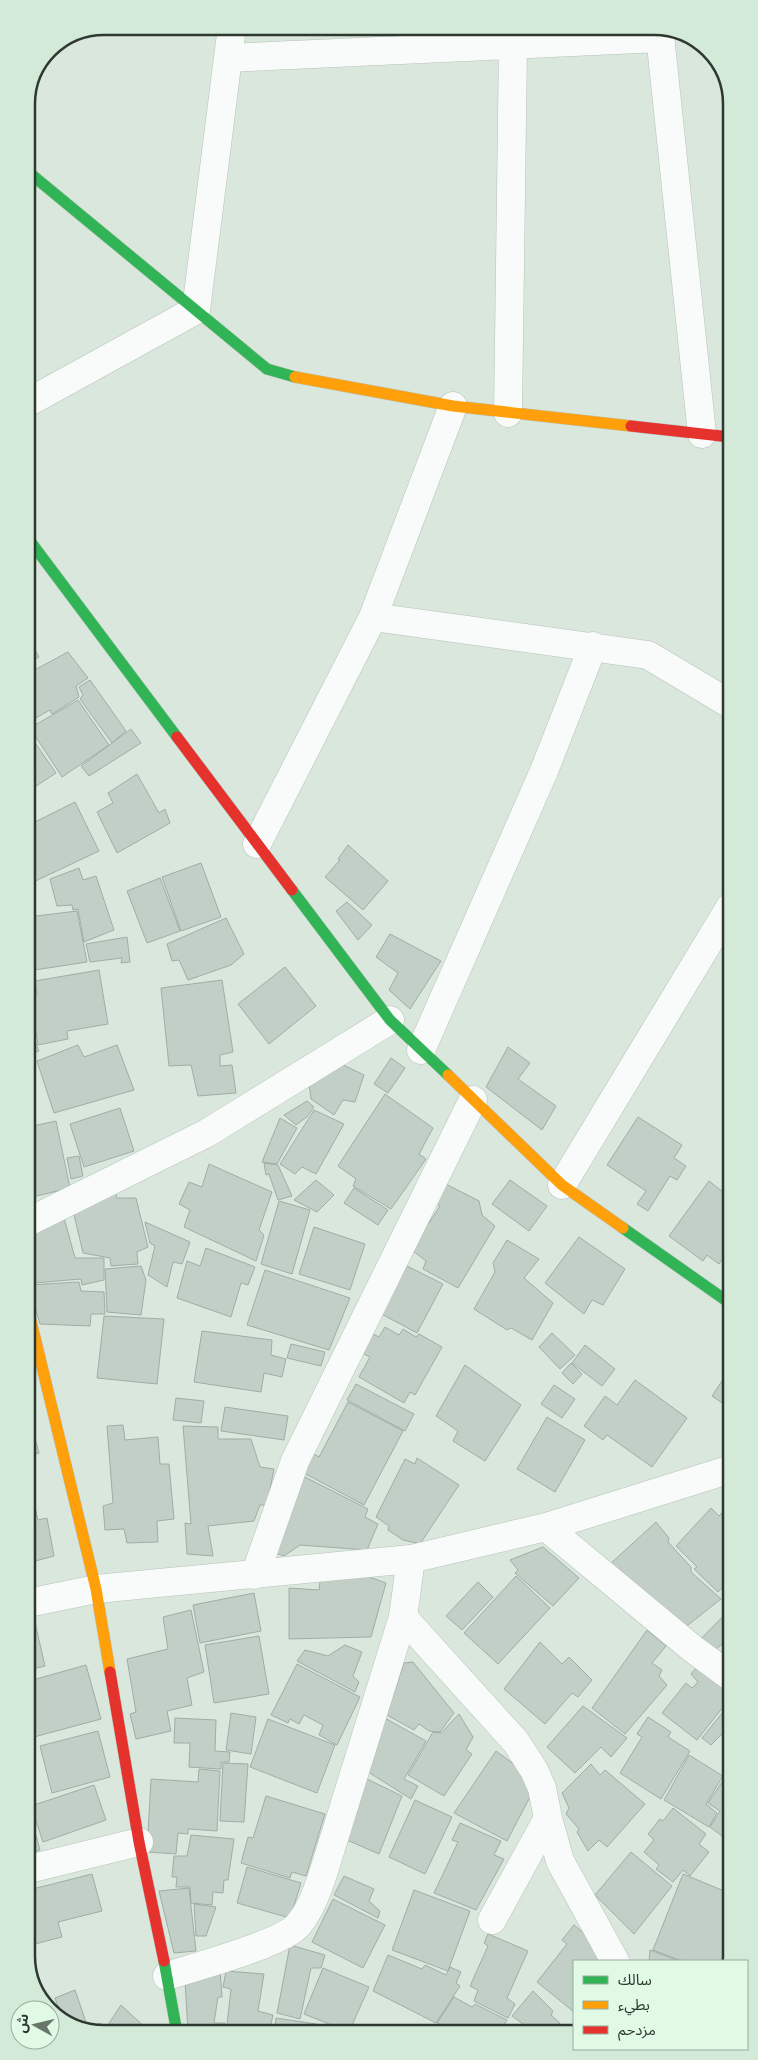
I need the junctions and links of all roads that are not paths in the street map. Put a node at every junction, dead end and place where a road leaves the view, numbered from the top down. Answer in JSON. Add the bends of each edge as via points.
{"nodes":[{"id":1,"x":231,"y":35,"type":"edge"},
{"id":2,"x":625,"y":35,"type":"edge"},
{"id":3,"x":659,"y":35,"type":"edge"},
{"id":4,"x":513,"y":45,"type":"junction"},
{"id":5,"x":228,"y":58,"type":"junction"},
{"id":6,"x":35,"y":177,"type":"edge"},
{"id":7,"x":196,"y":310,"type":"junction"},
{"id":8,"x":35,"y":399,"type":"edge"},
{"id":9,"x":453,"y":406,"type":"junction"},
{"id":10,"x":508,"y":413,"type":"junction"},
{"id":11,"x":702,"y":434,"type":"junction"},
{"id":12,"x":723,"y":436,"type":"edge"},
{"id":13,"x":35,"y":548,"type":"edge"},
{"id":14,"x":373,"y":617,"type":"junction"},
{"id":15,"x":593,"y":646,"type":"junction"},
{"id":16,"x":723,"y":700,"type":"edge"},
{"id":17,"x":258,"y":844,"type":"junction"},
{"id":18,"x":723,"y":919,"type":"edge"},
{"id":19,"x":390,"y":1020,"type":"junction"},
{"id":20,"x":421,"y":1050,"type":"junction"},
{"id":21,"x":473,"y":1100,"type":"junction"},
{"id":22,"x":562,"y":1186,"type":"junction"},
{"id":23,"x":35,"y":1219,"type":"edge"},
{"id":24,"x":723,"y":1298,"type":"edge"},
{"id":25,"x":35,"y":1338,"type":"edge"},
{"id":26,"x":723,"y":1472,"type":"edge"},
{"id":27,"x":546,"y":1528,"type":"junction"},
{"id":28,"x":411,"y":1559,"type":"junction"},
{"id":29,"x":255,"y":1575,"type":"junction"},
{"id":30,"x":96,"y":1589,"type":"junction"},
{"id":31,"x":35,"y":1601,"type":"edge"},
{"id":32,"x":404,"y":1616,"type":"junction"},
{"id":33,"x":723,"y":1671,"type":"edge"},
{"id":34,"x":548,"y":1818,"type":"junction"},
{"id":35,"x":139,"y":1842,"type":"junction"},
{"id":36,"x":35,"y":1868,"type":"edge"},
{"id":37,"x":492,"y":1920,"type":"dead end"},
{"id":38,"x":614,"y":1960,"type":"edge"},
{"id":39,"x":167,"y":1976,"type":"junction"},
{"id":40,"x":176,"y":2025,"type":"edge"}],
"edges":[{"from":1,"to":5,"type":"street"},
{"from":2,"to":4,"type":"street"},
{"from":3,"to":11,"type":"street"},
{"from":4,"to":5,"type":"street"},
{"from":4,"to":10,"type":"street"},
{"from":5,"to":7,"type":"street"},
{"from":6,"to":7,"type":"street"},
{"from":7,"to":8,"type":"street"},
{"from":7,"to":9,"type":"street","via":[[267,369],[298,378]]},
{"from":9,"to":10,"type":"street"},
{"from":9,"to":14,"type":"street"},
{"from":10,"to":11,"type":"street"},
{"from":11,"to":12,"type":"street"},
{"from":13,"to":17,"type":"street"},
{"from":14,"to":15,"type":"street"},
{"from":14,"to":17,"type":"street"},
{"from":15,"to":16,"type":"street","via":[[648,654]]},
{"from":15,"to":20,"type":"street","via":[[544,771]]},
{"from":17,"to":19,"type":"street"},
{"from":18,"to":22,"type":"street"},
{"from":19,"to":20,"type":"street"},
{"from":19,"to":23,"type":"street","via":[[207,1133]]},
{"from":20,"to":21,"type":"street"},
{"from":21,"to":22,"type":"street"},
{"from":21,"to":29,"type":"street","via":[[295,1461]]},
{"from":22,"to":24,"type":"street"},
{"from":25,"to":30,"type":"street"},
{"from":26,"to":27,"type":"street"},
{"from":27,"to":28,"type":"street"},
{"from":27,"to":33,"type":"street"},
{"from":28,"to":29,"type":"street"},
{"from":28,"to":32,"type":"street"},
{"from":29,"to":30,"type":"street"},
{"from":30,"to":31,"type":"street"},
{"from":30,"to":35,"type":"street"},
{"from":32,"to":34,"type":"street","via":[[516,1742],[542,1788]]},
{"from":32,"to":39,"type":"street","via":[[310,1908],[297,1927],[276,1939]]},
{"from":34,"to":37,"type":"street"},
{"from":34,"to":38,"type":"street","via":[[560,1861]]},
{"from":35,"to":36,"type":"street"},
{"from":35,"to":39,"type":"street"},
{"from":39,"to":40,"type":"street"}]}
